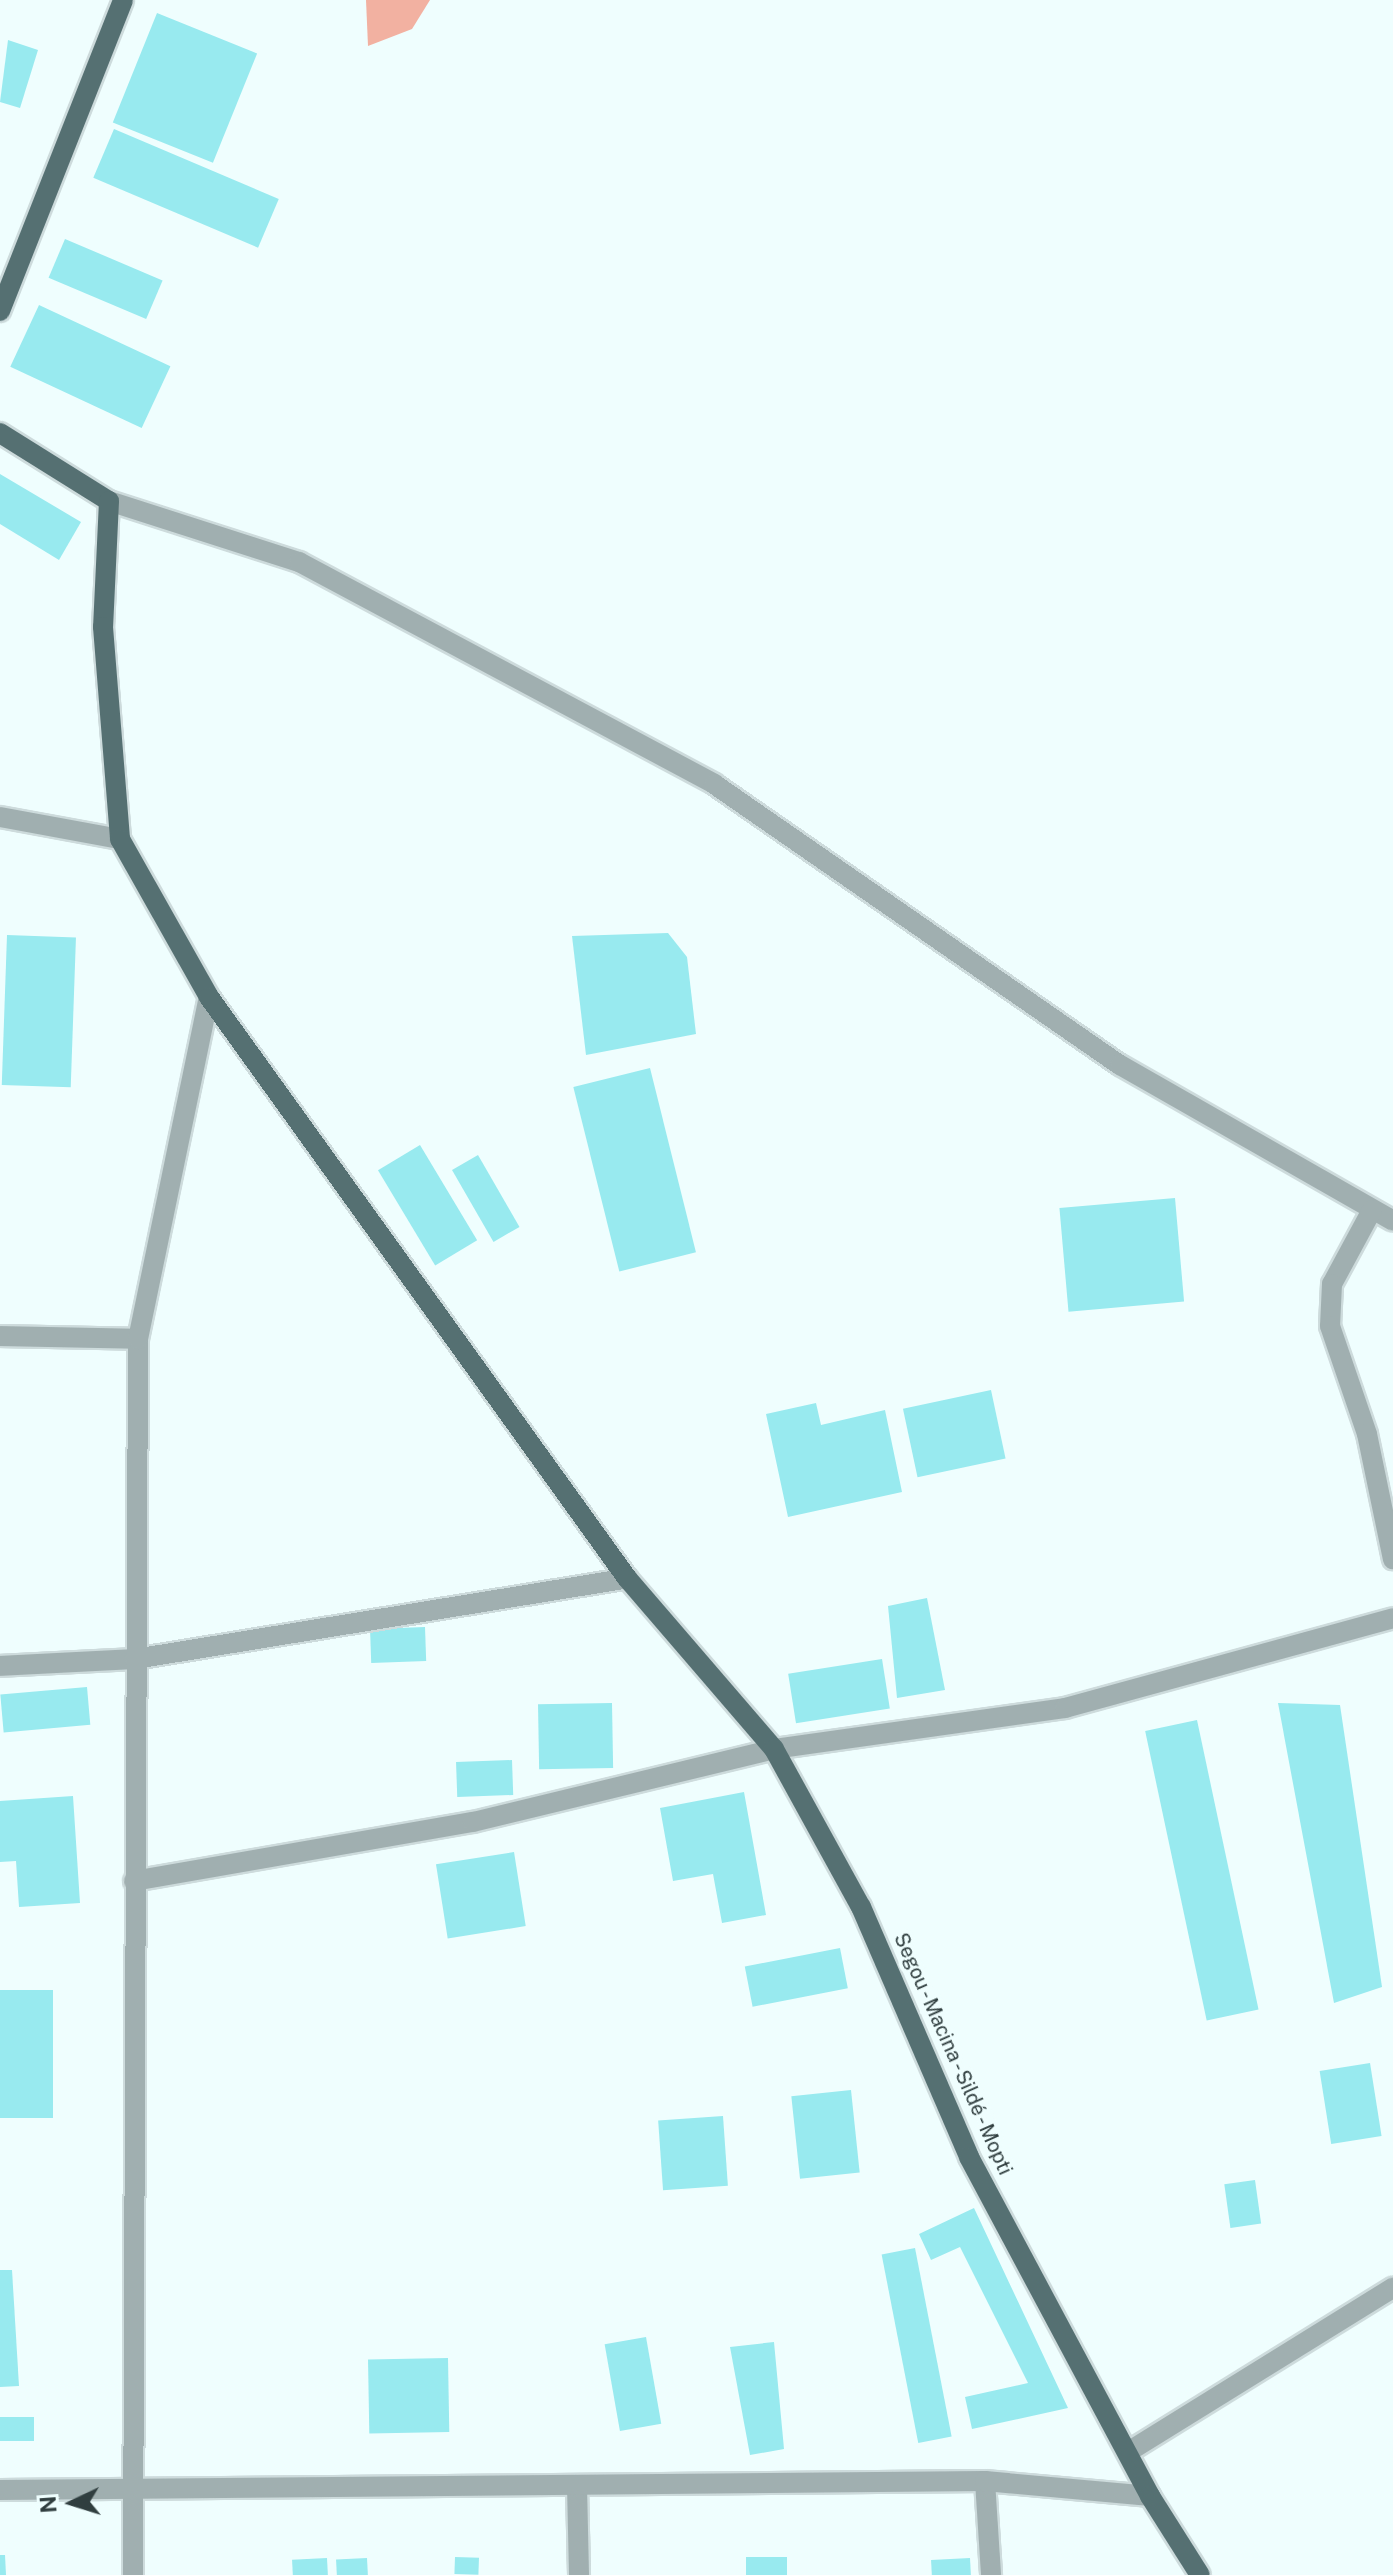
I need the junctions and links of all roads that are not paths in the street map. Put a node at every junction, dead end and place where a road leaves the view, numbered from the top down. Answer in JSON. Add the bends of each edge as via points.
{"nodes":[{"id":1,"x":123,"y":0,"type":"edge"},
{"id":2,"x":0,"y":311,"type":"edge"},
{"id":3,"x":0,"y":433,"type":"edge"},
{"id":4,"x":109,"y":501,"type":"junction"},
{"id":5,"x":0,"y":817,"type":"edge"},
{"id":6,"x":120,"y":839,"type":"junction"},
{"id":7,"x":209,"y":997,"type":"junction"},
{"id":8,"x":1372,"y":1210,"type":"junction"},
{"id":9,"x":1393,"y":1221,"type":"edge"},
{"id":10,"x":0,"y":1336,"type":"edge"},
{"id":11,"x":138,"y":1339,"type":"junction"},
{"id":12,"x":1393,"y":1559,"type":"edge"},
{"id":13,"x":627,"y":1578,"type":"junction"},
{"id":14,"x":1393,"y":1618,"type":"edge"},
{"id":15,"x":135,"y":1659,"type":"junction"},
{"id":16,"x":0,"y":1666,"type":"edge"},
{"id":17,"x":774,"y":1749,"type":"junction"},
{"id":18,"x":134,"y":1881,"type":"junction"},
{"id":19,"x":1393,"y":2288,"type":"edge"},
{"id":20,"x":1128,"y":2452,"type":"junction"},
{"id":21,"x":985,"y":2481,"type":"junction"},
{"id":22,"x":577,"y":2486,"type":"junction"},
{"id":23,"x":131,"y":2489,"type":"junction"},
{"id":24,"x":0,"y":2490,"type":"edge"},
{"id":25,"x":1150,"y":2496,"type":"junction"},
{"id":26,"x":133,"y":2575,"type":"edge"},
{"id":27,"x":579,"y":2575,"type":"edge"},
{"id":28,"x":991,"y":2575,"type":"edge"},
{"id":29,"x":1200,"y":2575,"type":"edge"}],
"edges":[{"from":1,"to":2,"type":"main road"},
{"from":3,"to":4,"type":"main road"},
{"from":4,"to":6,"type":"main road","via":[[103,627]]},
{"from":4,"to":8,"type":"street","via":[[299,562],[714,784],[1120,1065]]},
{"from":5,"to":6,"type":"street"},
{"from":6,"to":7,"type":"main road","name":"Segou - Macina - Sildé - Mopti"},
{"from":7,"to":11,"type":"street"},
{"from":7,"to":13,"type":"main road","name":"Segou - Macina - Sildé - Mopti"},
{"from":8,"to":9,"type":"street"},
{"from":8,"to":12,"type":"street","via":[[1332,1284],[1330,1326],[1367,1434]]},
{"from":10,"to":11,"type":"street"},
{"from":11,"to":15,"type":"street"},
{"from":13,"to":15,"type":"street"},
{"from":13,"to":17,"type":"main road","name":"Segou - Macina - Sildé - Mopti"},
{"from":14,"to":17,"type":"street","via":[[1065,1708]]},
{"from":15,"to":16,"type":"street"},
{"from":15,"to":18,"type":"street"},
{"from":17,"to":18,"type":"street","via":[[473,1822]]},
{"from":17,"to":20,"type":"main road","name":"Segou - Macina - Sildé - Mopti","via":[[861,1907],[969,2157]]},
{"from":18,"to":23,"type":"street"},
{"from":19,"to":20,"type":"street"},
{"from":20,"to":25,"type":"main road","name":"Segou - Macina - Sildé - Mopti"},
{"from":21,"to":22,"type":"street"},
{"from":21,"to":25,"type":"street"},
{"from":21,"to":28,"type":"street"},
{"from":22,"to":23,"type":"street"},
{"from":22,"to":27,"type":"street"},
{"from":23,"to":24,"type":"street"},
{"from":23,"to":26,"type":"street"},
{"from":25,"to":29,"type":"main road","name":"Segou - Macina - Sildé - Mopti"}]}
